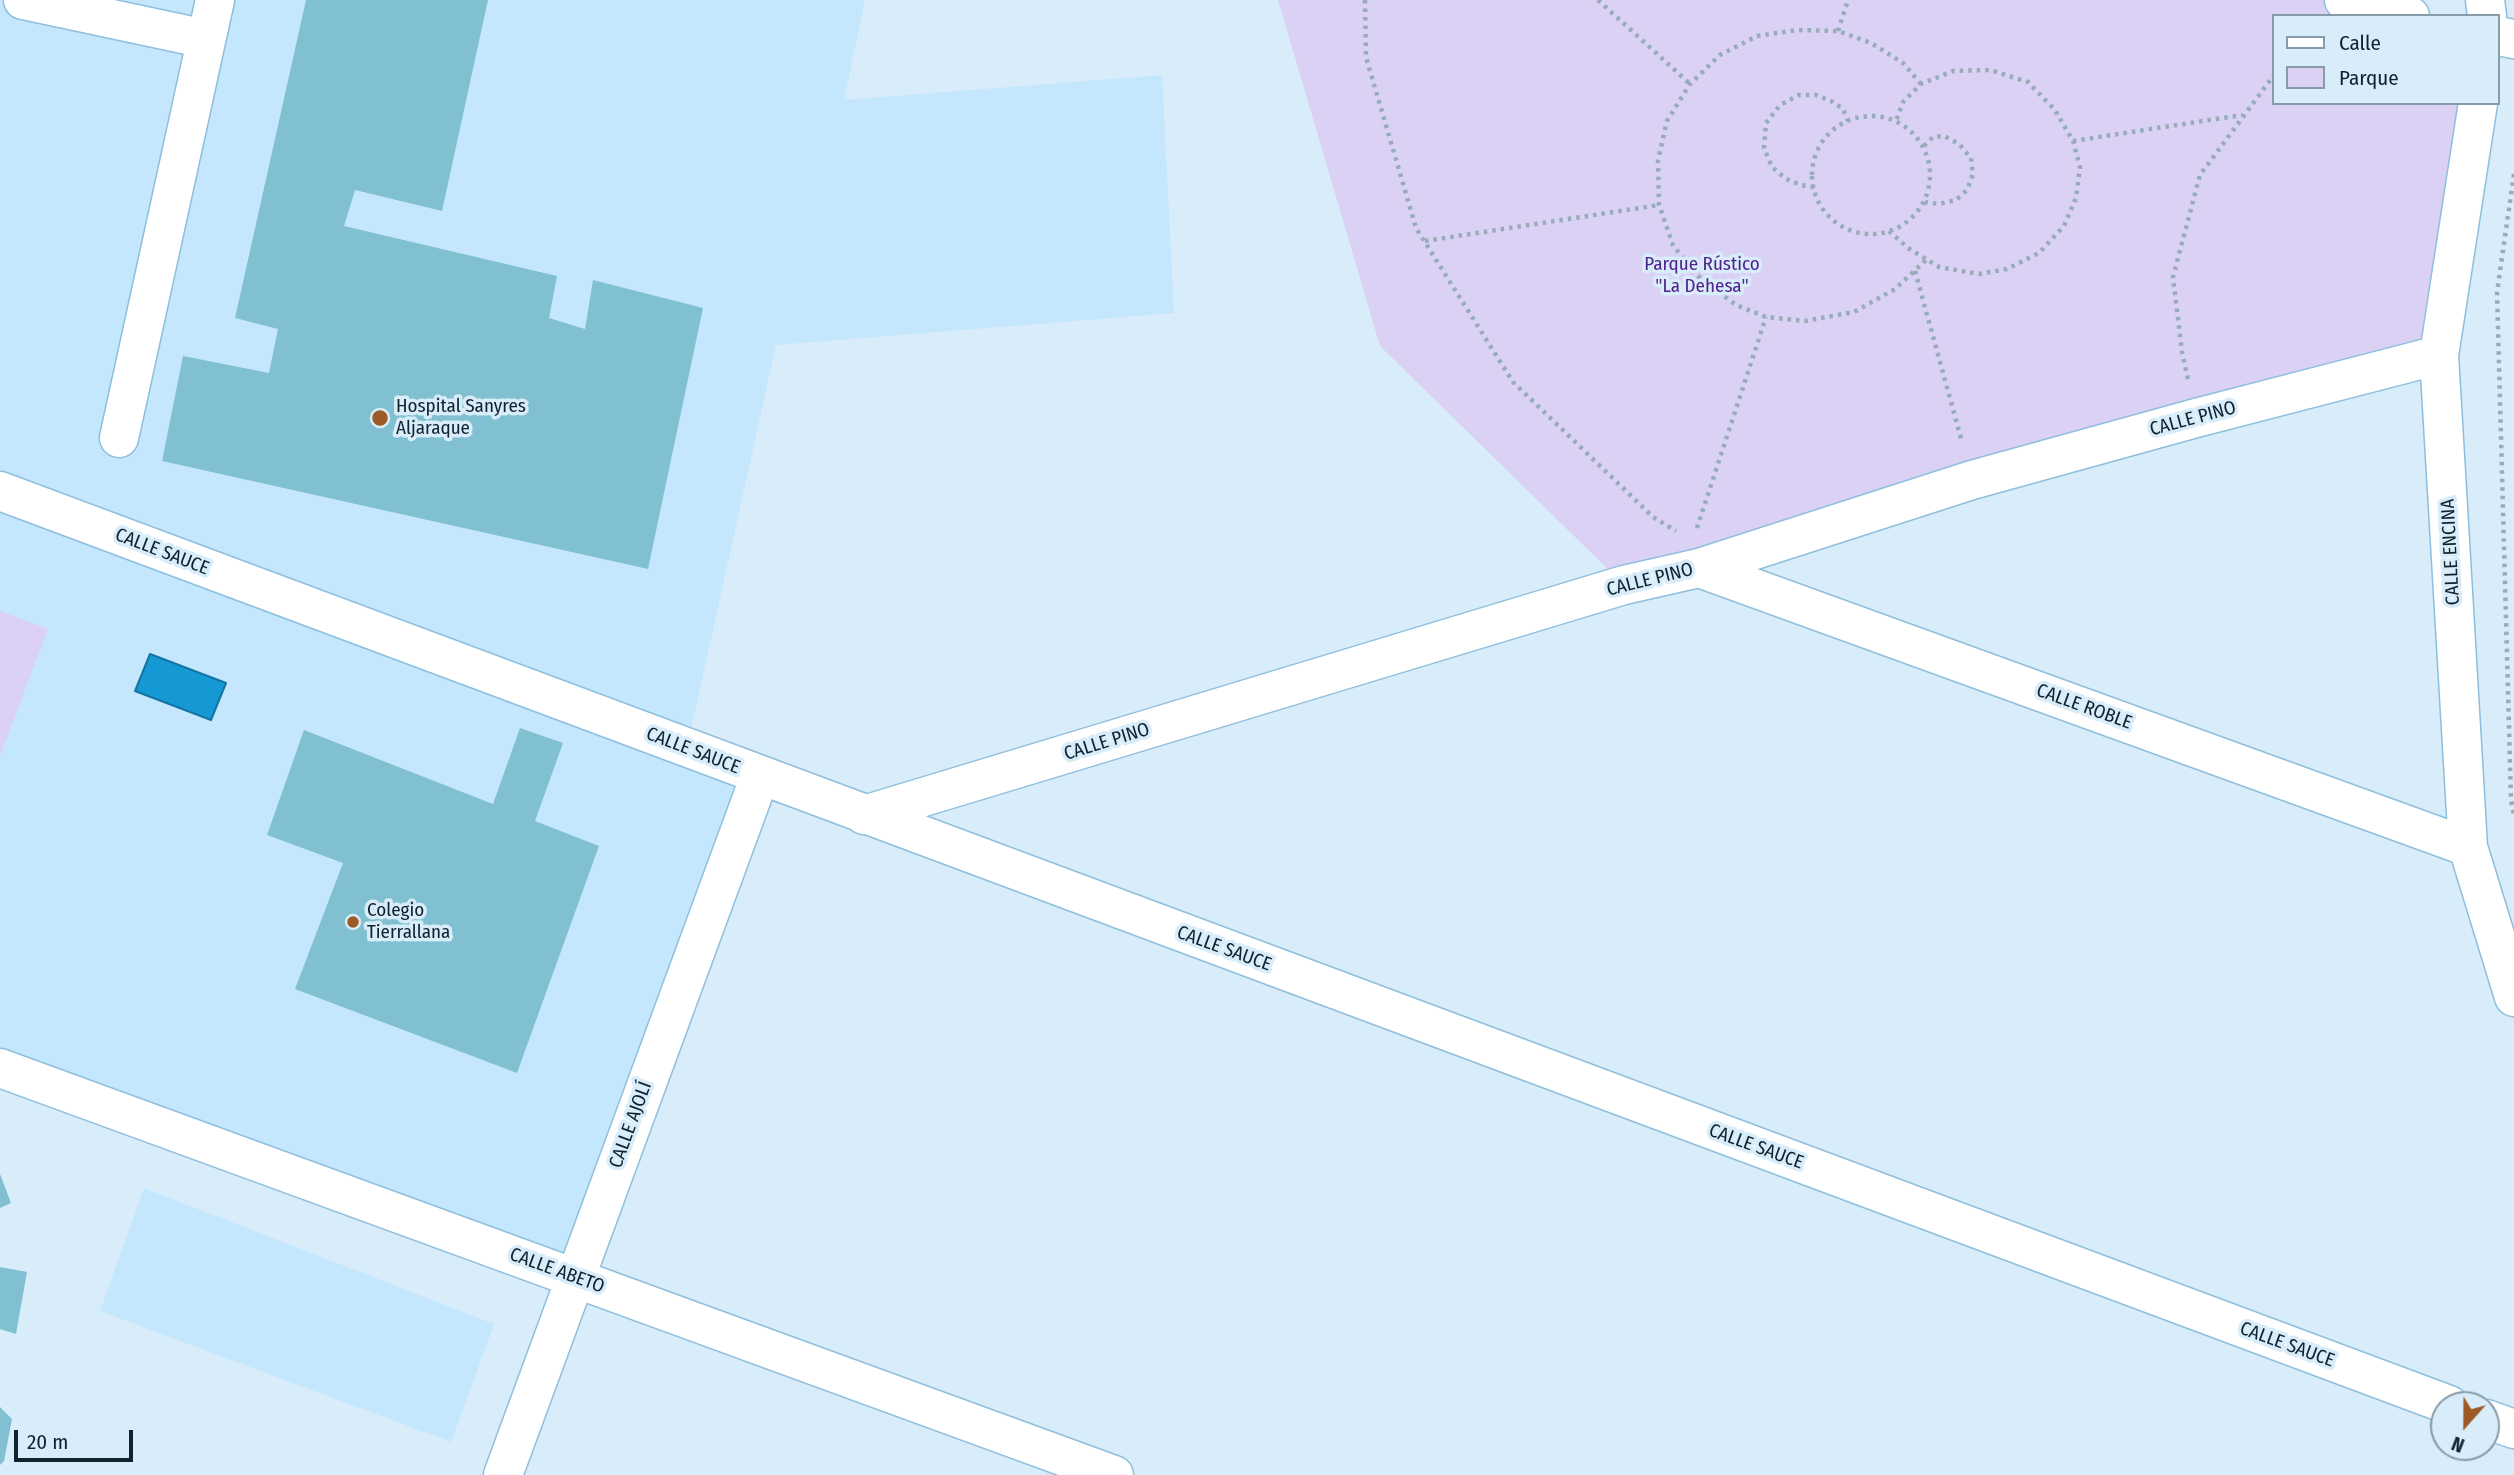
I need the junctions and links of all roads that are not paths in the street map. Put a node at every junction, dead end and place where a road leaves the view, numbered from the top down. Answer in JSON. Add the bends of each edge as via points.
{"nodes":[{"id":1,"x":23,"y":0,"type":"edge"},
{"id":2,"x":215,"y":0,"type":"edge"},
{"id":3,"x":2344,"y":0,"type":"edge"},
{"id":4,"x":2402,"y":14,"type":"edge"},
{"id":5,"x":206,"y":39,"type":"junction"},
{"id":6,"x":2478,"y":105,"type":"edge"},
{"id":7,"x":2439,"y":355,"type":"junction"},
{"id":8,"x":119,"y":438,"type":"dead end"},
{"id":9,"x":0,"y":491,"type":"edge"},
{"id":10,"x":1696,"y":555,"type":"junction"},
{"id":11,"x":760,"y":776,"type":"junction"},
{"id":12,"x":864,"y":815,"type":"junction"},
{"id":13,"x":2469,"y":847,"type":"junction"},
{"id":14,"x":2514,"y":997,"type":"edge"},
{"id":15,"x":0,"y":1068,"type":"edge"},
{"id":16,"x":576,"y":1277,"type":"junction"},
{"id":17,"x":2430,"y":1398,"type":"edge"},
{"id":18,"x":503,"y":1475,"type":"edge"},
{"id":19,"x":1114,"y":1475,"type":"edge"}],
"edges":[{"from":1,"to":5,"type":"street"},
{"from":2,"to":5,"type":"street"},
{"from":3,"to":4,"type":"street"},
{"from":5,"to":8,"type":"street"},
{"from":6,"to":7,"type":"street","name":"CALLE ENCINA"},
{"from":7,"to":10,"type":"street","name":"CALLE PINO"},
{"from":7,"to":13,"type":"street","name":"CALLE ENCINA"},
{"from":9,"to":11,"type":"street","name":"CALLE SAUCE"},
{"from":10,"to":12,"type":"street","name":"CALLE PINO","via":[[1624,585]]},
{"from":10,"to":13,"type":"street","name":"CALLE ROBLE"},
{"from":11,"to":12,"type":"street","name":"CALLE SAUCE"},
{"from":11,"to":16,"type":"street","name":"CALLE AJOLÍ"},
{"from":12,"to":17,"type":"street","name":"CALLE SAUCE"},
{"from":13,"to":14,"type":"street","name":"CALLE ENCINA"},
{"from":15,"to":16,"type":"street","name":"CALLE ABETO"},
{"from":16,"to":18,"type":"street","name":"CALLE AJOLÍ"},
{"from":16,"to":19,"type":"street","name":"CALLE ABETO"}]}
